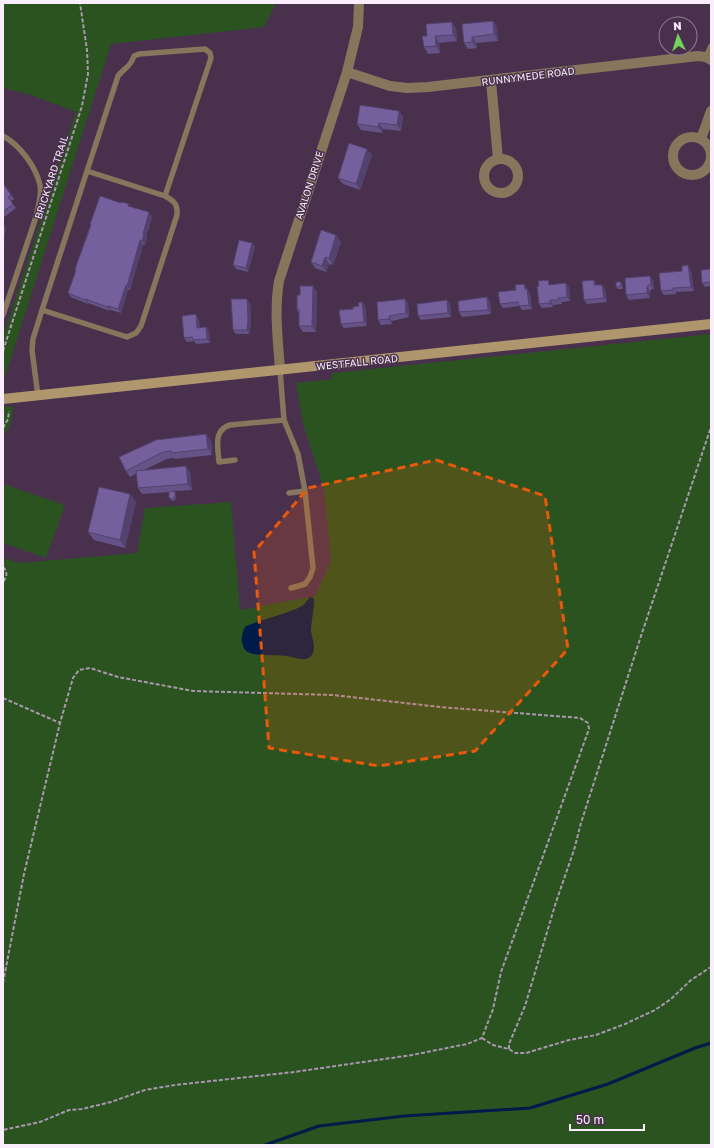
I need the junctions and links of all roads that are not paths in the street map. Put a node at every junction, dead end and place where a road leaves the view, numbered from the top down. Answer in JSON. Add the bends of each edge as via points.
{"nodes":[{"id":1,"x":359,"y":3,"type":"edge"},
{"id":2,"x":711,"y":46,"type":"edge"},
{"id":3,"x":708,"y":59,"type":"edge"},
{"id":4,"x":347,"y":72,"type":"junction"},
{"id":5,"x":490,"y":81,"type":"junction"},
{"id":6,"x":711,"y":111,"type":"edge"},
{"id":7,"x":3,"y":136,"type":"edge"},
{"id":8,"x":701,"y":139,"type":"dead end"},
{"id":9,"x":498,"y":159,"type":"dead end"},
{"id":10,"x":87,"y":171,"type":"junction"},
{"id":11,"x":165,"y":196,"type":"junction"},
{"id":12,"x":42,"y":310,"type":"junction"},
{"id":13,"x":3,"y":315,"type":"edge"},
{"id":14,"x":711,"y":324,"type":"edge"},
{"id":15,"x":280,"y":370,"type":"junction"},
{"id":16,"x":38,"y":396,"type":"junction"},
{"id":17,"x":3,"y":399,"type":"edge"},
{"id":18,"x":284,"y":420,"type":"junction"},
{"id":19,"x":235,"y":460,"type":"dead end"},
{"id":20,"x":305,"y":491,"type":"junction"},
{"id":21,"x":289,"y":494,"type":"dead end"},
{"id":22,"x":291,"y":588,"type":"dead end"}],
"edges":[{"from":1,"to":4,"type":"street","name":"AVALON DRIVE","via":[[358,27]]},
{"from":2,"to":3,"type":"lane"},
{"from":3,"to":5,"type":"street","name":"RUNNYMEDE ROAD","via":[[698,56]]},
{"from":4,"to":5,"type":"street","name":"RUNNYMEDE ROAD","via":[[390,86],[406,88]]},
{"from":4,"to":15,"type":"street","name":"AVALON DRIVE","via":[[279,281],[276,312]]},
{"from":5,"to":9,"type":"street"},
{"from":6,"to":8,"type":"street"},
{"from":7,"to":13,"type":"lane","via":[[21,150],[36,173],[40,187],[36,217]]},
{"from":10,"to":11,"type":"lane"},
{"from":10,"to":11,"type":"lane","via":[[118,76],[132,64],[134,56],[205,49],[211,58]]},
{"from":10,"to":12,"type":"lane"},
{"from":11,"to":12,"type":"lane","via":[[175,202],[177,214],[141,326],[136,333],[127,337]]},
{"from":12,"to":16,"type":"lane","via":[[32,350]]},
{"from":14,"to":15,"type":"street","name":"WESTFALL ROAD"},
{"from":15,"to":16,"type":"street","name":"WESTFALL ROAD"},
{"from":15,"to":18,"type":"lane"},
{"from":16,"to":17,"type":"street","name":"WESTFALL ROAD"},
{"from":18,"to":19,"type":"lane","via":[[224,427],[218,436],[219,462]]},
{"from":18,"to":20,"type":"lane","via":[[298,454]]},
{"from":20,"to":21,"type":"lane"},
{"from":20,"to":22,"type":"lane","via":[[313,568],[305,584]]}]}
